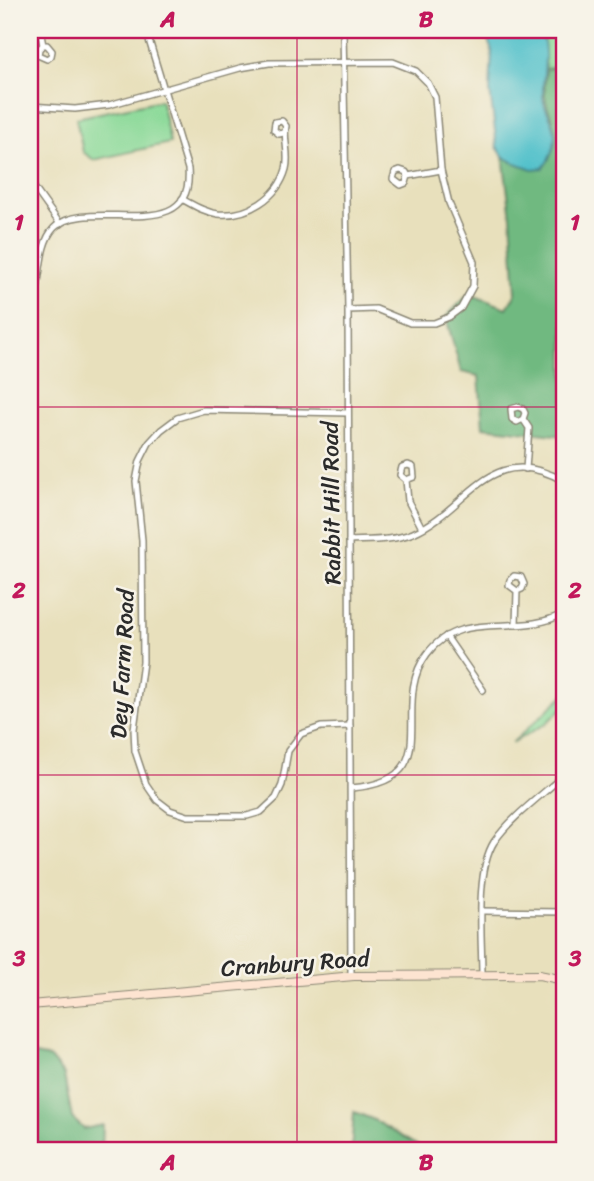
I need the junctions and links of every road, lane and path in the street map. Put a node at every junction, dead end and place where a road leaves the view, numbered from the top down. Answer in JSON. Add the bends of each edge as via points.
{"nodes":[{"id":1,"x":40,"y":30,"type":"edge"},
{"id":2,"x":146,"y":30,"type":"edge"},
{"id":3,"x":343,"y":30,"type":"edge"},
{"id":4,"x":43,"y":45,"type":"dead end"},
{"id":5,"x":343,"y":62,"type":"junction"},
{"id":6,"x":164,"y":89,"type":"junction"},
{"id":7,"x":30,"y":106,"type":"edge"},
{"id":8,"x":283,"y":133,"type":"dead end"},
{"id":9,"x":441,"y":170,"type":"junction"},
{"id":10,"x":408,"y":176,"type":"dead end"},
{"id":11,"x":30,"y":182,"type":"edge"},
{"id":12,"x":182,"y":199,"type":"junction"},
{"id":13,"x":60,"y":224,"type":"junction"},
{"id":14,"x":30,"y":310,"type":"edge"},
{"id":15,"x":348,"y":310,"type":"junction"},
{"id":16,"x":348,"y":413,"type":"junction"},
{"id":17,"x":523,"y":419,"type":"dead end"},
{"id":18,"x":526,"y":469,"type":"junction"},
{"id":19,"x":407,"y":480,"type":"dead end"},
{"id":20,"x":564,"y":481,"type":"edge"},
{"id":21,"x":422,"y":528,"type":"junction"},
{"id":22,"x":349,"y":541,"type":"junction"},
{"id":23,"x":517,"y":591,"type":"dead end"},
{"id":24,"x":564,"y":613,"type":"edge"},
{"id":25,"x":516,"y":625,"type":"junction"},
{"id":26,"x":446,"y":636,"type":"junction"},
{"id":27,"x":483,"y":690,"type":"dead end"},
{"id":28,"x":350,"y":726,"type":"junction"},
{"id":29,"x":564,"y":775,"type":"edge"},
{"id":30,"x":351,"y":788,"type":"junction"},
{"id":31,"x":482,"y":911,"type":"junction"},
{"id":32,"x":564,"y":912,"type":"edge"},
{"id":33,"x":482,"y":975,"type":"junction"},
{"id":34,"x":351,"y":976,"type":"junction"},
{"id":35,"x":564,"y":980,"type":"edge"},
{"id":36,"x":30,"y":1005,"type":"edge"}],
"edges":[{"from":1,"to":4,"type":"street"},
{"from":2,"to":6,"type":"street"},
{"from":3,"to":5,"type":"street","name":"Rabbit Hill Road"},
{"from":5,"to":6,"type":"street","via":[[254,65]]},
{"from":5,"to":9,"type":"street","via":[[394,62],[423,76],[437,104]]},
{"from":5,"to":15,"type":"street","name":"Rabbit Hill Road"},
{"from":6,"to":7,"type":"street","via":[[90,108]]},
{"from":6,"to":12,"type":"street","via":[[188,169]]},
{"from":8,"to":12,"type":"street","via":[[288,155],[285,170],[260,204],[243,212],[218,214]]},
{"from":9,"to":10,"type":"street"},
{"from":9,"to":15,"type":"street","via":[[455,219],[474,261],[467,300],[449,317],[426,324],[410,323],[376,309]]},
{"from":11,"to":13,"type":"street"},
{"from":12,"to":13,"type":"street","via":[[160,215],[79,216]]},
{"from":13,"to":14,"type":"street","via":[[44,246]]},
{"from":15,"to":16,"type":"street","name":"Rabbit Hill Road"},
{"from":16,"to":22,"type":"street","name":"Rabbit Hill Road"},
{"from":16,"to":28,"type":"street","name":"Dey Farm Road","via":[[204,410],[168,424],[149,443],[136,481],[142,540],[143,662],[134,740],[145,784],[163,806],[187,816],[247,816],[261,812],[276,798],[288,751],[301,734],[321,727]]},
{"from":17,"to":18,"type":"street","via":[[529,428]]},
{"from":18,"to":20,"type":"street"},
{"from":18,"to":21,"type":"street","via":[[507,470],[479,482]]},
{"from":19,"to":21,"type":"street","via":[[408,501]]},
{"from":21,"to":22,"type":"street","via":[[393,539]]},
{"from":22,"to":28,"type":"street","name":"Rabbit Hill Road"},
{"from":23,"to":25,"type":"street"},
{"from":24,"to":25,"type":"street","via":[[539,624]]},
{"from":25,"to":26,"type":"street","via":[[471,626]]},
{"from":26,"to":27,"type":"street"},
{"from":26,"to":30,"type":"street","via":[[428,652],[415,677],[412,744],[404,765],[380,784]]},
{"from":28,"to":30,"type":"street","name":"Rabbit Hill Road"},
{"from":29,"to":31,"type":"street","via":[[496,840],[484,867]]},
{"from":30,"to":34,"type":"street","name":"Rabbit Hill Road"},
{"from":31,"to":32,"type":"street"},
{"from":31,"to":33,"type":"street"},
{"from":33,"to":34,"type":"street","name":"Cranbury Road"},
{"from":33,"to":35,"type":"street","name":"Cranbury Road"},
{"from":34,"to":36,"type":"street","name":"Cranbury Road"}]}
